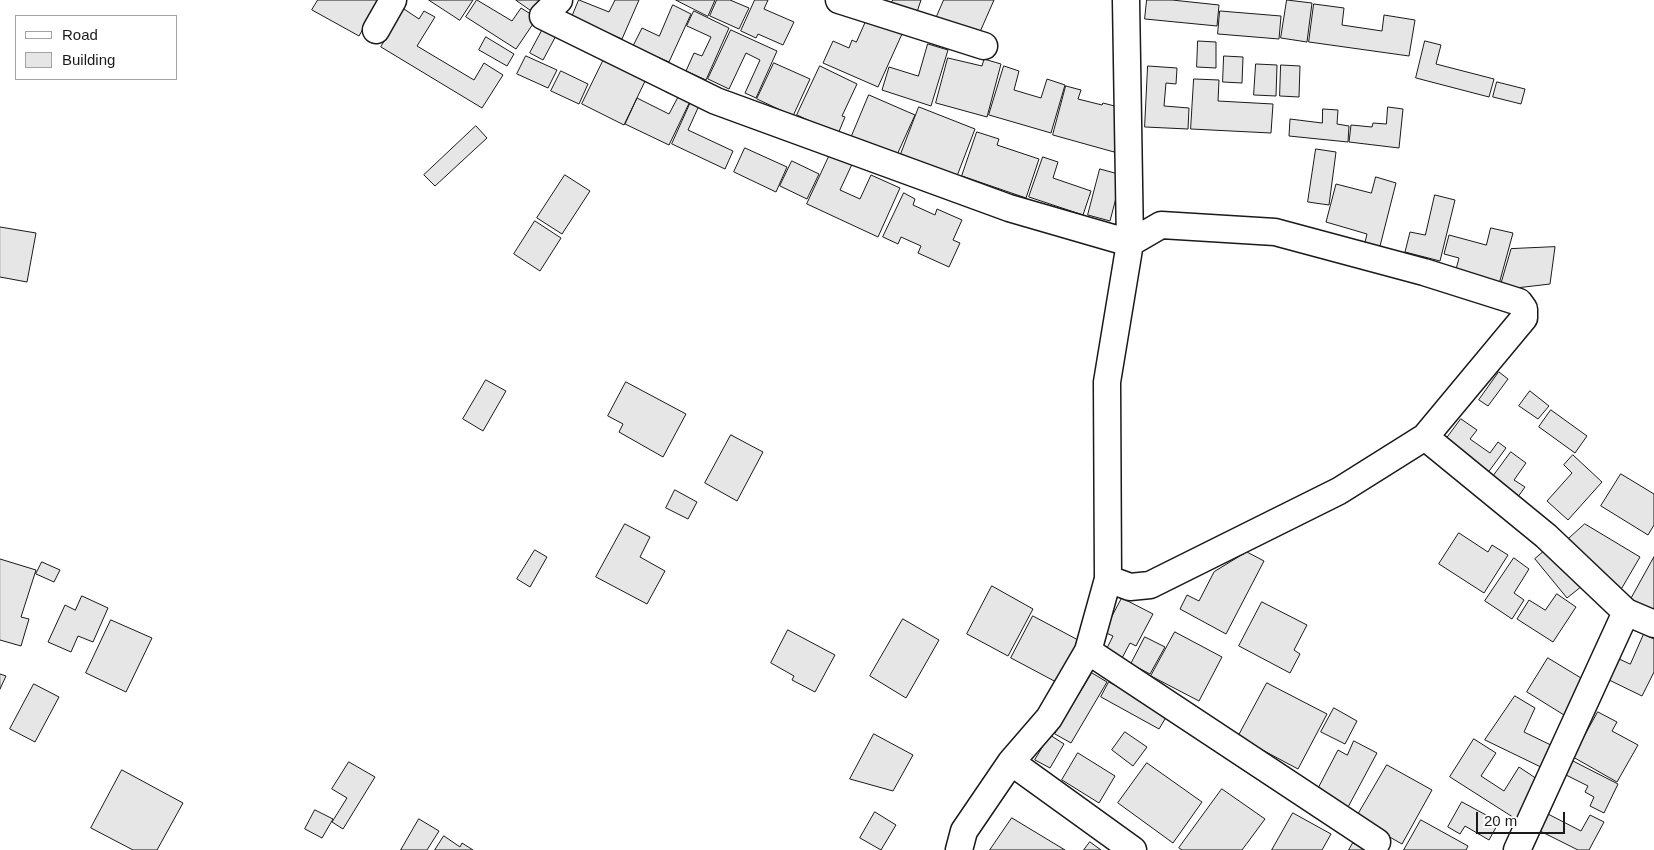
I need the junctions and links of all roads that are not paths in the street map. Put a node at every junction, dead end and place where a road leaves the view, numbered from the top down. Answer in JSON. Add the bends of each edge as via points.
{"nodes":[{"id":1,"x":393,"y":0,"type":"edge"},
{"id":2,"x":559,"y":0,"type":"edge"},
{"id":3,"x":839,"y":0,"type":"edge"},
{"id":4,"x":1126,"y":0,"type":"edge"},
{"id":5,"x":376,"y":30,"type":"dead end"},
{"id":6,"x":984,"y":46,"type":"dead end"},
{"id":7,"x":1130,"y":243,"type":"junction"},
{"id":8,"x":1425,"y":437,"type":"junction"},
{"id":9,"x":1108,"y":579,"type":"junction"},
{"id":10,"x":1626,"y":612,"type":"junction"},
{"id":11,"x":1654,"y":624,"type":"edge"},
{"id":12,"x":1088,"y":651,"type":"junction"},
{"id":13,"x":1011,"y":762,"type":"junction"},
{"id":14,"x":1377,"y":842,"type":"dead end"},
{"id":15,"x":959,"y":850,"type":"edge"},
{"id":16,"x":1133,"y":850,"type":"edge"},
{"id":17,"x":1517,"y":850,"type":"edge"}],
"edges":[{"from":1,"to":5,"type":"street"},
{"from":2,"to":7,"type":"street","via":[[543,16],[716,101],[1009,208]]},
{"from":3,"to":6,"type":"street"},
{"from":4,"to":7,"type":"street"},
{"from":7,"to":8,"type":"street","via":[[1161,225],[1275,232],[1424,272],[1519,302],[1524,309],[1524,318]]},
{"from":7,"to":9,"type":"street","via":[[1107,382]]},
{"from":8,"to":9,"type":"street","via":[[1339,491],[1150,585],[1130,587]]},
{"from":8,"to":10,"type":"street","via":[[1546,536]]},
{"from":9,"to":12,"type":"street"},
{"from":10,"to":11,"type":"street"},
{"from":10,"to":17,"type":"street"},
{"from":12,"to":13,"type":"street","via":[[1049,718]]},
{"from":12,"to":14,"type":"street"},
{"from":13,"to":15,"type":"street","via":[[964,831]]},
{"from":13,"to":16,"type":"street"}]}
